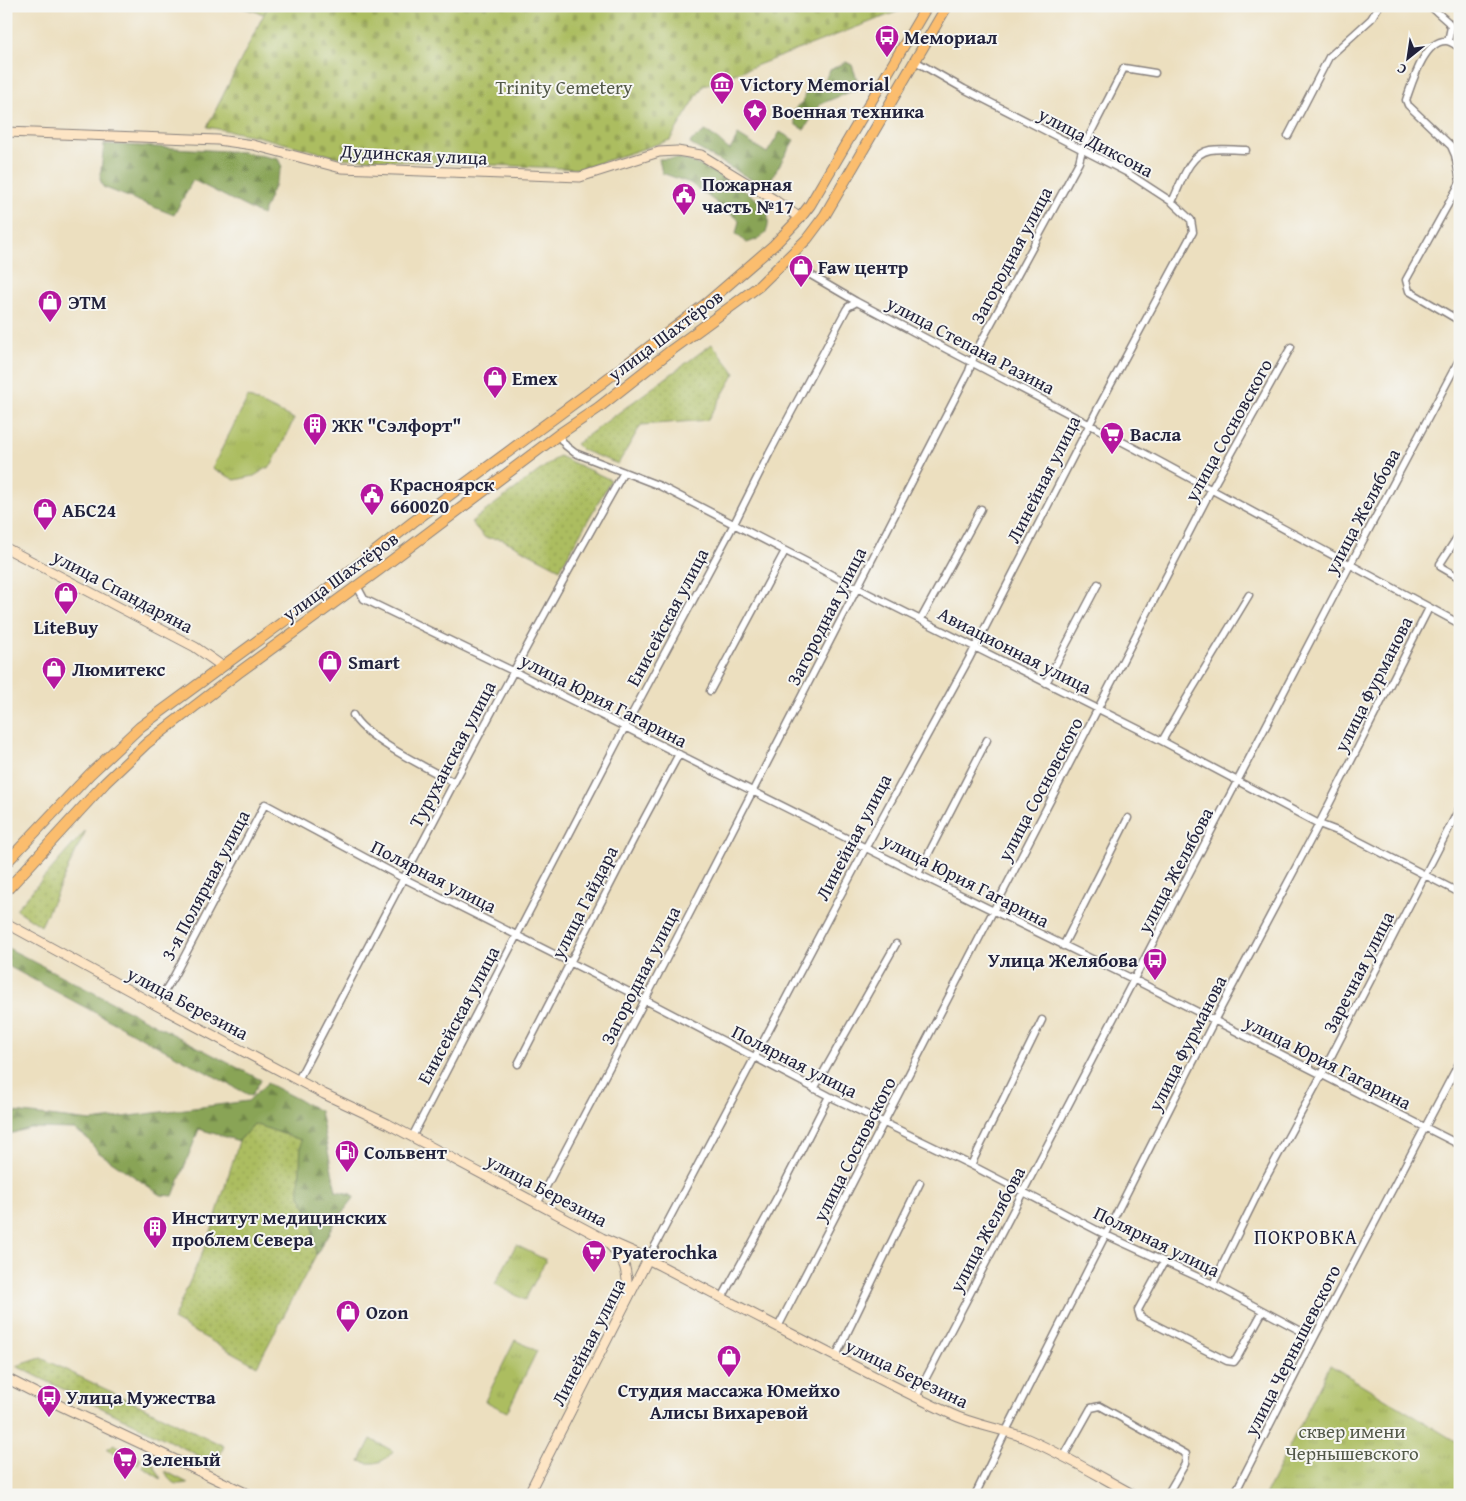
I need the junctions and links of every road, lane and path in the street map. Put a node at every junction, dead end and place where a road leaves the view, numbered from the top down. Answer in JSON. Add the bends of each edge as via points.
{"nodes":[{"id":1,"x":928,"y":6,"type":"edge"},
{"id":2,"x":947,"y":6,"type":"edge"},
{"id":3,"x":1379,"y":6,"type":"edge"},
{"id":4,"x":1430,"y":6,"type":"edge"},
{"id":5,"x":1448,"y":41,"type":"junction"},
{"id":6,"x":1460,"y":48,"type":"edge"},
{"id":7,"x":915,"y":62,"type":"junction"},
{"id":8,"x":1155,"y":73,"type":"dead end"},
{"id":9,"x":6,"y":132,"type":"edge"},
{"id":10,"x":1288,"y":136,"type":"dead end"},
{"id":11,"x":1082,"y":150,"type":"junction"},
{"id":12,"x":1246,"y":150,"type":"dead end"},
{"id":13,"x":1460,"y":182,"type":"edge"},
{"id":14,"x":1172,"y":202,"type":"junction"},
{"id":15,"x":800,"y":218,"type":"junction"},
{"id":16,"x":788,"y":259,"type":"junction"},
{"id":17,"x":857,"y":302,"type":"junction"},
{"id":18,"x":1460,"y":321,"type":"edge"},
{"id":19,"x":1291,"y":347,"type":"dead end"},
{"id":20,"x":1460,"y":358,"type":"edge"},
{"id":21,"x":972,"y":362,"type":"junction"},
{"id":22,"x":1089,"y":424,"type":"junction"},
{"id":23,"x":558,"y":435,"type":"junction"},
{"id":24,"x":624,"y":472,"type":"junction"},
{"id":25,"x":1211,"y":490,"type":"junction"},
{"id":26,"x":980,"y":509,"type":"dead end"},
{"id":27,"x":734,"y":524,"type":"junction"},
{"id":28,"x":1460,"y":533,"type":"edge"},
{"id":29,"x":6,"y":548,"type":"edge"},
{"id":30,"x":785,"y":551,"type":"junction"},
{"id":31,"x":1350,"y":565,"type":"junction"},
{"id":32,"x":1460,"y":578,"type":"edge"},
{"id":33,"x":1098,"y":584,"type":"dead end"},
{"id":34,"x":357,"y":586,"type":"junction"},
{"id":35,"x":857,"y":588,"type":"junction"},
{"id":36,"x":1249,"y":595,"type":"dead end"},
{"id":37,"x":1429,"y":608,"type":"junction"},
{"id":38,"x":921,"y":619,"type":"junction"},
{"id":39,"x":1460,"y":624,"type":"edge"},
{"id":40,"x":975,"y":646,"type":"junction"},
{"id":41,"x":222,"y":666,"type":"junction"},
{"id":42,"x":513,"y":671,"type":"junction"},
{"id":43,"x":1046,"y":683,"type":"junction"},
{"id":44,"x":710,"y":691,"type":"dead end"},
{"id":45,"x":1098,"y":710,"type":"junction"},
{"id":46,"x":353,"y":715,"type":"dead end"},
{"id":47,"x":625,"y":726,"type":"junction"},
{"id":48,"x":986,"y":740,"type":"dead end"},
{"id":49,"x":1162,"y":742,"type":"junction"},
{"id":50,"x":679,"y":754,"type":"junction"},
{"id":51,"x":453,"y":782,"type":"junction"},
{"id":52,"x":1238,"y":782,"type":"junction"},
{"id":53,"x":752,"y":791,"type":"junction"},
{"id":54,"x":265,"y":804,"type":"joint"},
{"id":55,"x":1460,"y":807,"type":"edge"},
{"id":56,"x":1128,"y":818,"type":"dead end"},
{"id":57,"x":1319,"y":824,"type":"junction"},
{"id":58,"x":866,"y":847,"type":"junction"},
{"id":59,"x":6,"y":863,"type":"edge"},
{"id":60,"x":918,"y":874,"type":"junction"},
{"id":61,"x":1425,"y":874,"type":"junction"},
{"id":62,"x":403,"y":878,"type":"junction"},
{"id":63,"x":6,"y":891,"type":"edge"},
{"id":64,"x":1460,"y":892,"type":"edge"},
{"id":65,"x":993,"y":911,"type":"junction"},
{"id":66,"x":6,"y":923,"type":"edge"},
{"id":67,"x":517,"y":936,"type":"junction"},
{"id":68,"x":896,"y":944,"type":"dead end"},
{"id":69,"x":1063,"y":946,"type":"junction"},
{"id":70,"x":569,"y":963,"type":"junction"},
{"id":71,"x":1134,"y":980,"type":"junction"},
{"id":72,"x":645,"y":1000,"type":"junction"},
{"id":73,"x":156,"y":1005,"type":"junction"},
{"id":74,"x":1042,"y":1020,"type":"dead end"},
{"id":75,"x":1214,"y":1021,"type":"junction"},
{"id":76,"x":754,"y":1057,"type":"junction"},
{"id":77,"x":1460,"y":1061,"type":"edge"},
{"id":78,"x":518,"y":1064,"type":"dead end"},
{"id":79,"x":1322,"y":1076,"type":"junction"},
{"id":80,"x":298,"y":1080,"type":"junction"},
{"id":81,"x":814,"y":1089,"type":"junction"},
{"id":82,"x":829,"y":1096,"type":"junction"},
{"id":83,"x":884,"y":1123,"type":"junction"},
{"id":84,"x":1426,"y":1127,"type":"junction"},
{"id":85,"x":412,"y":1136,"type":"junction"},
{"id":86,"x":1460,"y":1145,"type":"edge"},
{"id":87,"x":971,"y":1165,"type":"junction"},
{"id":88,"x":920,"y":1184,"type":"dead end"},
{"id":89,"x":1024,"y":1192,"type":"junction"},
{"id":90,"x":537,"y":1204,"type":"junction"},
{"id":91,"x":1106,"y":1235,"type":"junction"},
{"id":92,"x":602,"y":1238,"type":"junction"},
{"id":93,"x":648,"y":1259,"type":"junction"},
{"id":94,"x":1164,"y":1262,"type":"junction"},
{"id":95,"x":1212,"y":1284,"type":"junction"},
{"id":96,"x":628,"y":1298,"type":"junction"},
{"id":97,"x":722,"y":1298,"type":"junction"},
{"id":98,"x":1263,"y":1311,"type":"junction"},
{"id":99,"x":778,"y":1327,"type":"junction"},
{"id":100,"x":1314,"y":1338,"type":"junction"},
{"id":101,"x":836,"y":1356,"type":"junction"},
{"id":102,"x":6,"y":1378,"type":"edge"},
{"id":103,"x":916,"y":1396,"type":"junction"},
{"id":104,"x":1006,"y":1432,"type":"junction"},
{"id":105,"x":1064,"y":1456,"type":"junction"},
{"id":106,"x":250,"y":1495,"type":"edge"},
{"id":107,"x":528,"y":1495,"type":"edge"},
{"id":108,"x":975,"y":1495,"type":"edge"},
{"id":109,"x":1134,"y":1495,"type":"edge"},
{"id":110,"x":1167,"y":1495,"type":"edge"},
{"id":111,"x":1234,"y":1495,"type":"edge"}],
"edges":[{"from":1,"to":15,"type":"main road","name":"улица Шахтёров"},
{"from":2,"to":7,"type":"main road","name":"улица Шахтёров"},
{"from":3,"to":10,"type":"street","via":[[1371,19],[1329,57]]},
{"from":4,"to":5,"type":"street","via":[[1451,27]]},
{"from":5,"to":6,"type":"street"},
{"from":5,"to":13,"type":"street","via":[[1436,44],[1425,55],[1406,100],[1451,146]]},
{"from":7,"to":11,"type":"street","name":"улица Диксона"},
{"from":7,"to":16,"type":"main road","name":"улица Шахтёров","via":[[825,215]]},
{"from":8,"to":11,"type":"street","name":"Загородная улица","via":[[1124,68]]},
{"from":9,"to":15,"type":"street","name":"Дудинская улица","via":[[218,140],[253,145],[342,168],[580,177],[659,152],[677,151],[700,155],[773,198]]},
{"from":11,"to":14,"type":"street","name":"улица Диксона","via":[[1126,172]]},
{"from":11,"to":21,"type":"street","name":"Загородная улица","via":[[1079,162]]},
{"from":12,"to":14,"type":"street","via":[[1211,150],[1197,155]]},
{"from":13,"to":18,"type":"street","via":[[1406,280],[1409,292]]},
{"from":14,"to":22,"type":"street","name":"Линейная улица","via":[[1191,220],[1193,232]]},
{"from":15,"to":41,"type":"main road","name":"улица Шахтёров","via":[[774,245],[706,303]]},
{"from":16,"to":17,"type":"street","name":"улица Степана Разина"},
{"from":16,"to":23,"type":"main road","name":"улица Шахтёров","via":[[759,286]]},
{"from":17,"to":21,"type":"street","name":"улица Степана Разина"},
{"from":17,"to":27,"type":"street","name":"Енисейская улица","via":[[846,310]]},
{"from":19,"to":25,"type":"street","name":"улица Сосновского"},
{"from":20,"to":31,"type":"street","name":"улица Желябова"},
{"from":21,"to":22,"type":"street","name":"улица Степана Разина"},
{"from":21,"to":35,"type":"street","name":"Загородная улица"},
{"from":22,"to":25,"type":"street","name":"улица Степана Разина"},
{"from":22,"to":40,"type":"street","name":"Линейная улица"},
{"from":23,"to":24,"type":"street","name":"Авиационная улица","via":[[575,453]]},
{"from":23,"to":34,"type":"main road","name":"улица Шахтёров"},
{"from":24,"to":27,"type":"street","name":"Авиационная улица","via":[[660,486]]},
{"from":24,"to":42,"type":"street","name":"Туруханская улица"},
{"from":25,"to":31,"type":"street","name":"улица Степана Разина"},
{"from":25,"to":45,"type":"street","name":"улица Сосновского"},
{"from":26,"to":38,"type":"street"},
{"from":27,"to":30,"type":"street","name":"Авиационная улица"},
{"from":27,"to":47,"type":"street","name":"Енисейская улица"},
{"from":28,"to":32,"type":"street","via":[[1440,564]]},
{"from":29,"to":41,"type":"street","name":"улица Спандаряна","via":[[194,647]]},
{"from":30,"to":35,"type":"street","name":"Авиационная улица"},
{"from":30,"to":44,"type":"street"},
{"from":31,"to":37,"type":"street","name":"улица Степана Разина"},
{"from":31,"to":52,"type":"street","name":"улица Желябова"},
{"from":33,"to":43,"type":"street"},
{"from":34,"to":42,"type":"street","name":"улица Юрия Гагарина","via":[[364,599]]},
{"from":34,"to":63,"type":"main road","name":"улица Шахтёров","via":[[147,742]]},
{"from":35,"to":38,"type":"street","name":"Авиационная улица"},
{"from":35,"to":53,"type":"street","name":"Загородная улица"},
{"from":36,"to":49,"type":"street"},
{"from":37,"to":39,"type":"street","name":"улица Степана Разина"},
{"from":37,"to":57,"type":"street","name":"улица Фурманова"},
{"from":38,"to":40,"type":"street","name":"Авиационная улица"},
{"from":40,"to":43,"type":"street","name":"Авиационная улица"},
{"from":40,"to":58,"type":"street","name":"Линейная улица"},
{"from":41,"to":59,"type":"main road","name":"улица Шахтёров","via":[[140,727],[90,774]]},
{"from":42,"to":47,"type":"street","name":"улица Юрия Гагарина"},
{"from":42,"to":51,"type":"street","name":"Туруханская улица"},
{"from":43,"to":45,"type":"street","name":"Авиационная улица"},
{"from":45,"to":49,"type":"street","name":"Авиационная улица"},
{"from":45,"to":65,"type":"street","name":"улица Сосновского"},
{"from":46,"to":51,"type":"street","via":[[359,725],[394,749]]},
{"from":47,"to":50,"type":"street","name":"улица Юрия Гагарина"},
{"from":47,"to":67,"type":"street","name":"Енисейская улица"},
{"from":48,"to":60,"type":"street"},
{"from":49,"to":52,"type":"street","name":"Авиационная улица"},
{"from":50,"to":53,"type":"street","name":"улица Юрия Гагарина"},
{"from":50,"to":70,"type":"street","name":"улица Гайдара"},
{"from":51,"to":62,"type":"street","name":"Туруханская улица"},
{"from":52,"to":57,"type":"street","name":"Авиационная улица"},
{"from":52,"to":71,"type":"street","name":"улица Желябова"},
{"from":53,"to":58,"type":"street","name":"улица Юрия Гагарина"},
{"from":53,"to":72,"type":"street","name":"Загородная улица"},
{"from":54,"to":62,"type":"street","name":"Полярная улица"},
{"from":54,"to":73,"type":"street","name":"3-я Полярная улица"},
{"from":55,"to":61,"type":"street","name":"Заречная улица"},
{"from":56,"to":69,"type":"street"},
{"from":57,"to":61,"type":"street","name":"Авиационная улица"},
{"from":57,"to":75,"type":"street","name":"улица Фурманова"},
{"from":58,"to":60,"type":"street","name":"улица Юрия Гагарина"},
{"from":58,"to":76,"type":"street","name":"Линейная улица"},
{"from":60,"to":65,"type":"street","name":"улица Юрия Гагарина"},
{"from":61,"to":64,"type":"street","name":"Авиационная улица"},
{"from":61,"to":79,"type":"street","name":"Заречная улица"},
{"from":62,"to":67,"type":"street","name":"Полярная улица"},
{"from":62,"to":80,"type":"street","name":"Туруханская улица"},
{"from":65,"to":69,"type":"street","name":"улица Юрия Гагарина"},
{"from":65,"to":83,"type":"street","name":"улица Сосновского"},
{"from":66,"to":73,"type":"street","name":"улица Березина"},
{"from":67,"to":70,"type":"street","name":"Полярная улица"},
{"from":67,"to":85,"type":"street","name":"Енисейская улица"},
{"from":68,"to":81,"type":"street"},
{"from":69,"to":71,"type":"street","name":"улица Юрия Гагарина"},
{"from":70,"to":72,"type":"street","name":"Полярная улица"},
{"from":70,"to":78,"type":"street","name":"улица Гайдара"},
{"from":71,"to":75,"type":"street","name":"улица Юрия Гагарина"},
{"from":71,"to":89,"type":"street","name":"улица Желябова"},
{"from":72,"to":76,"type":"street","name":"Полярная улица"},
{"from":72,"to":90,"type":"street","name":"Загородная улица"},
{"from":73,"to":80,"type":"street","name":"улица Березина"},
{"from":74,"to":87,"type":"street"},
{"from":75,"to":79,"type":"street","name":"улица Юрия Гагарина"},
{"from":75,"to":91,"type":"street","name":"улица Фурманова"},
{"from":76,"to":81,"type":"street","name":"Полярная улица"},
{"from":76,"to":93,"type":"street","name":"Линейная улица"},
{"from":77,"to":84,"type":"street","name":"улица Чернышевского"},
{"from":79,"to":84,"type":"street","name":"улица Юрия Гагарина"},
{"from":79,"to":95,"type":"street","name":"Заречная улица"},
{"from":80,"to":85,"type":"street","name":"улица Березина"},
{"from":81,"to":82,"type":"street","name":"Полярная улица"},
{"from":82,"to":83,"type":"street","name":"Полярная улица"},
{"from":82,"to":97,"type":"street"},
{"from":83,"to":87,"type":"street","name":"Полярная улица"},
{"from":83,"to":99,"type":"street","name":"улица Сосновского"},
{"from":84,"to":86,"type":"street","name":"улица Юрия Гагарина"},
{"from":84,"to":100,"type":"street","name":"улица Чернышевского"},
{"from":85,"to":90,"type":"street","name":"улица Березина"},
{"from":87,"to":89,"type":"street","name":"Полярная улица"},
{"from":88,"to":101,"type":"street"},
{"from":89,"to":91,"type":"street","name":"Полярная улица"},
{"from":89,"to":103,"type":"street","name":"улица Желябова"},
{"from":90,"to":92,"type":"street","name":"улица Березина"},
{"from":91,"to":94,"type":"street","name":"Полярная улица"},
{"from":91,"to":104,"type":"street","name":"улица Фурманова"},
{"from":92,"to":93,"type":"street","name":"улица Березина"},
{"from":92,"to":96,"type":"street","via":[[619,1254],[625,1266]]},
{"from":93,"to":96,"type":"street","name":"Линейная улица"},
{"from":93,"to":97,"type":"street","name":"улица Березина"},
{"from":94,"to":95,"type":"street","name":"Полярная улица"},
{"from":94,"to":98,"type":"street","via":[[1138,1314],[1226,1361],[1234,1362],[1238,1358]]},
{"from":95,"to":98,"type":"street","name":"Полярная улица"},
{"from":96,"to":107,"type":"street","name":"Линейная улица"},
{"from":97,"to":99,"type":"street","name":"улица Березина"},
{"from":98,"to":100,"type":"street","name":"Полярная улица"},
{"from":99,"to":101,"type":"street","name":"улица Березина"},
{"from":100,"to":111,"type":"street","name":"улица Чернышевского"},
{"from":101,"to":103,"type":"street","name":"улица Березина"},
{"from":102,"to":106,"type":"street"},
{"from":103,"to":104,"type":"street","name":"улица Березина","via":[[960,1418]]},
{"from":104,"to":105,"type":"street","name":"улица Березина"},
{"from":104,"to":108,"type":"street","name":"улица Фурманова"},
{"from":105,"to":109,"type":"street","name":"улица Березина"},
{"from":105,"to":110,"type":"street","via":[[1091,1408],[1100,1406],[1186,1454]]}]}
